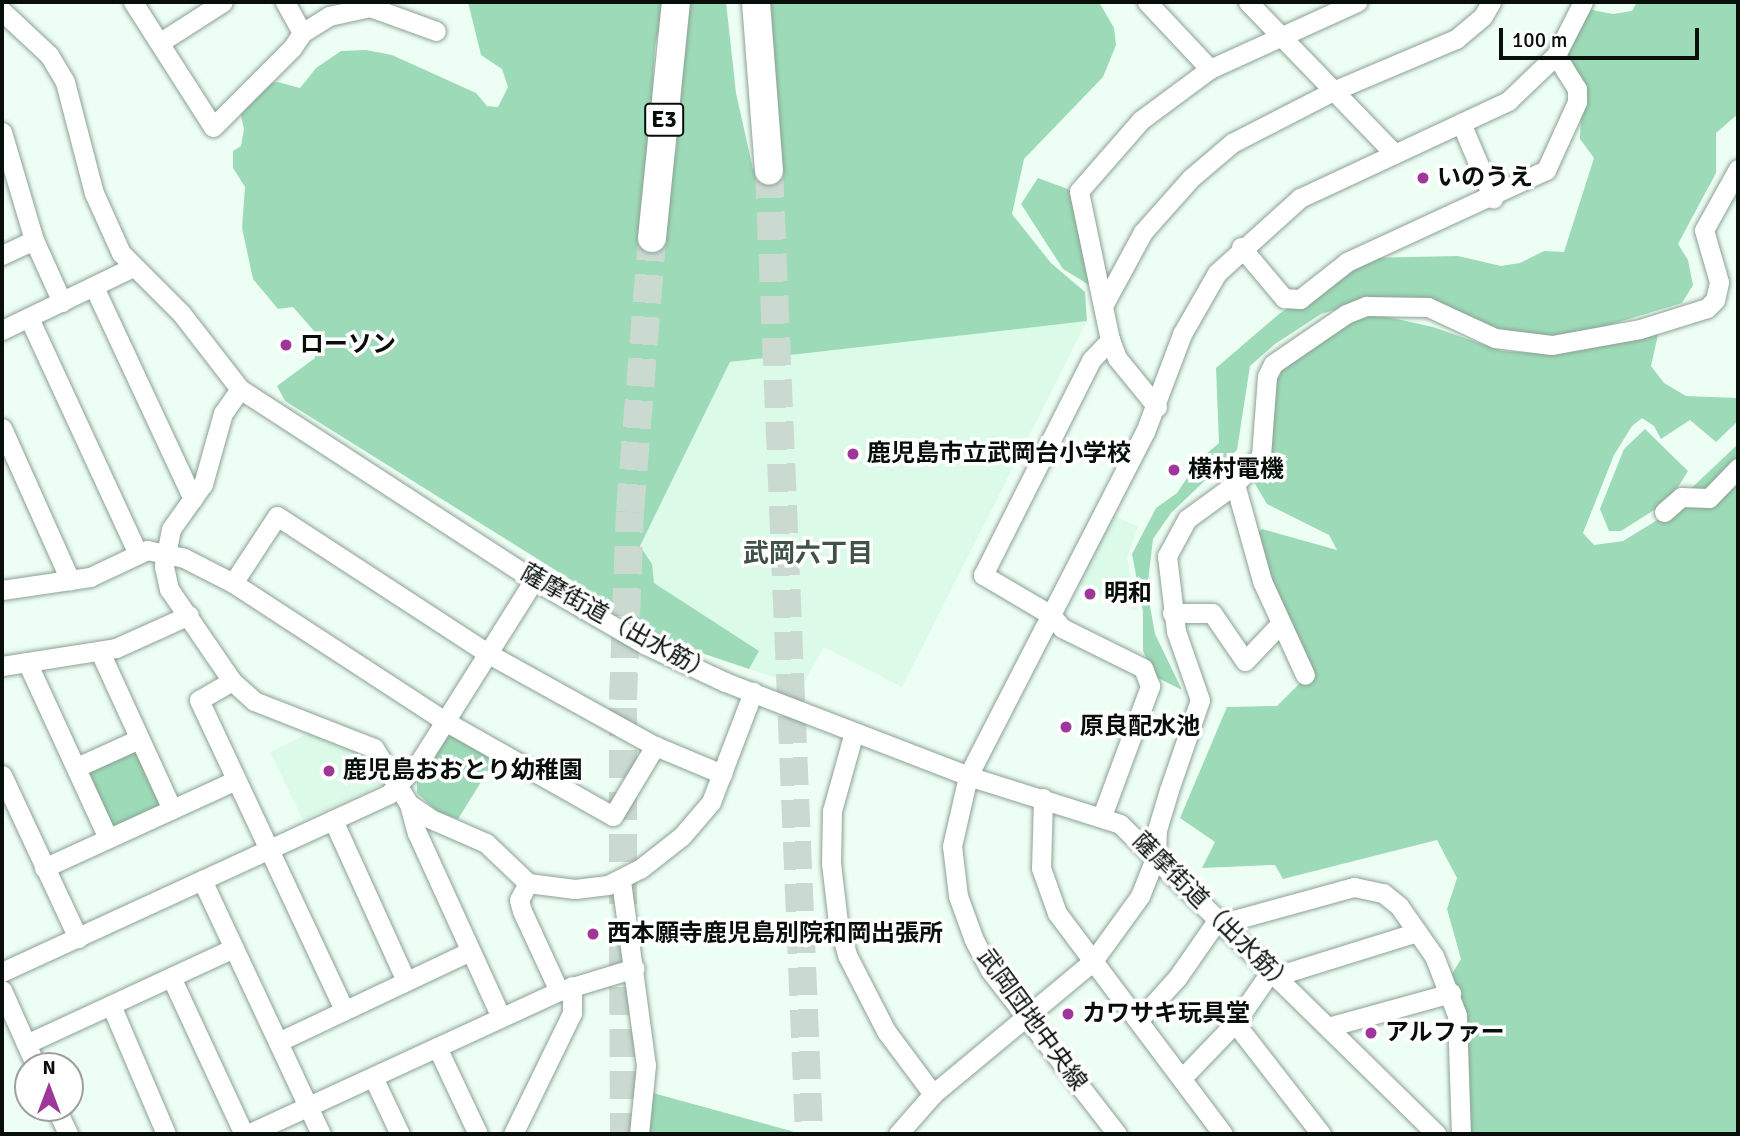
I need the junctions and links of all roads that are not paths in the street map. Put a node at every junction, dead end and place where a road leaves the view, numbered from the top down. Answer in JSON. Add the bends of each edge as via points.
{"nodes":[{"id":1,"x":133,"y":2,"type":"edge"},
{"id":2,"x":222,"y":2,"type":"edge"},
{"id":3,"x":285,"y":2,"type":"edge"},
{"id":4,"x":676,"y":2,"type":"edge"},
{"id":5,"x":756,"y":2,"type":"edge"},
{"id":6,"x":1147,"y":2,"type":"edge"},
{"id":7,"x":1248,"y":2,"type":"edge"},
{"id":8,"x":1491,"y":2,"type":"edge"},
{"id":9,"x":1583,"y":2,"type":"edge"},
{"id":10,"x":1352,"y":3,"type":"edge"},
{"id":11,"x":369,"y":4,"type":"edge"},
{"id":12,"x":4,"y":16,"type":"edge"},
{"id":13,"x":436,"y":31,"type":"dead end"},
{"id":14,"x":302,"y":33,"type":"junction"},
{"id":15,"x":1281,"y":35,"type":"junction"},
{"id":16,"x":162,"y":41,"type":"junction"},
{"id":17,"x":1556,"y":55,"type":"junction"},
{"id":18,"x":1210,"y":69,"type":"junction"},
{"id":19,"x":1334,"y":91,"type":"junction"},
{"id":20,"x":1461,"y":123,"type":"junction"},
{"id":21,"x":2,"y":132,"type":"edge"},
{"id":22,"x":1393,"y":152,"type":"junction"},
{"id":23,"x":1738,"y":169,"type":"edge"},
{"id":24,"x":769,"y":170,"type":"tunnel mouth"},
{"id":25,"x":7,"y":177,"type":"edge"},
{"id":26,"x":1493,"y":198,"type":"junction"},
{"id":27,"x":652,"y":238,"type":"tunnel mouth"},
{"id":28,"x":34,"y":240,"type":"junction"},
{"id":29,"x":1241,"y":247,"type":"junction"},
{"id":30,"x":2,"y":255,"type":"edge"},
{"id":31,"x":133,"y":267,"type":"junction"},
{"id":32,"x":94,"y":287,"type":"junction"},
{"id":33,"x":62,"y":302,"type":"junction"},
{"id":34,"x":1104,"y":304,"type":"junction"},
{"id":35,"x":29,"y":318,"type":"junction"},
{"id":36,"x":2,"y":330,"type":"edge"},
{"id":37,"x":1110,"y":340,"type":"junction"},
{"id":38,"x":240,"y":389,"type":"junction"},
{"id":39,"x":1157,"y":407,"type":"junction"},
{"id":40,"x":2,"y":428,"type":"edge"},
{"id":41,"x":1738,"y":468,"type":"edge"},
{"id":42,"x":1235,"y":484,"type":"junction"},
{"id":43,"x":193,"y":499,"type":"junction"},
{"id":44,"x":1664,"y":512,"type":"dead end"},
{"id":45,"x":165,"y":553,"type":"junction"},
{"id":46,"x":138,"y":554,"type":"junction"},
{"id":47,"x":70,"y":580,"type":"junction"},
{"id":48,"x":534,"y":580,"type":"junction"},
{"id":49,"x":233,"y":583,"type":"junction"},
{"id":50,"x":2,"y":590,"type":"edge"},
{"id":51,"x":1172,"y":613,"type":"junction"},
{"id":52,"x":189,"y":615,"type":"junction"},
{"id":53,"x":1051,"y":615,"type":"junction"},
{"id":54,"x":1279,"y":625,"type":"junction"},
{"id":55,"x":100,"y":652,"type":"junction"},
{"id":56,"x":486,"y":653,"type":"junction"},
{"id":57,"x":27,"y":662,"type":"junction"},
{"id":58,"x":2,"y":666,"type":"edge"},
{"id":59,"x":1305,"y":675,"type":"dead end"},
{"id":60,"x":232,"y":681,"type":"junction"},
{"id":61,"x":753,"y":692,"type":"junction"},
{"id":62,"x":443,"y":720,"type":"junction"},
{"id":63,"x":854,"y":732,"type":"junction"},
{"id":64,"x":139,"y":740,"type":"junction"},
{"id":65,"x":655,"y":746,"type":"junction"},
{"id":66,"x":77,"y":767,"type":"junction"},
{"id":67,"x":722,"y":774,"type":"junction"},
{"id":68,"x":2,"y":775,"type":"edge"},
{"id":69,"x":968,"y":776,"type":"junction"},
{"id":70,"x":236,"y":780,"type":"junction"},
{"id":71,"x":400,"y":785,"type":"junction"},
{"id":72,"x":1043,"y":798,"type":"junction"},
{"id":73,"x":409,"y":804,"type":"junction"},
{"id":74,"x":172,"y":809,"type":"junction"},
{"id":75,"x":1102,"y":816,"type":"junction"},
{"id":76,"x":333,"y":820,"type":"junction"},
{"id":77,"x":108,"y":838,"type":"junction"},
{"id":78,"x":270,"y":849,"type":"junction"},
{"id":79,"x":1156,"y":856,"type":"junction"},
{"id":80,"x":44,"y":867,"type":"junction"},
{"id":81,"x":202,"y":880,"type":"junction"},
{"id":82,"x":621,"y":881,"type":"junction"},
{"id":83,"x":528,"y":883,"type":"junction"},
{"id":84,"x":1220,"y":921,"type":"junction"},
{"id":85,"x":1417,"y":932,"type":"junction"},
{"id":86,"x":78,"y":938,"type":"junction"},
{"id":87,"x":234,"y":948,"type":"junction"},
{"id":88,"x":470,"y":951,"type":"junction"},
{"id":89,"x":1093,"y":961,"type":"junction"},
{"id":90,"x":635,"y":968,"type":"junction"},
{"id":91,"x":2,"y":972,"type":"edge"},
{"id":92,"x":1273,"y":973,"type":"junction"},
{"id":93,"x":172,"y":977,"type":"junction"},
{"id":94,"x":406,"y":981,"type":"junction"},
{"id":95,"x":566,"y":989,"type":"junction"},
{"id":96,"x":2,"y":990,"type":"edge"},
{"id":97,"x":1451,"y":993,"type":"junction"},
{"id":98,"x":111,"y":1005,"type":"junction"},
{"id":99,"x":344,"y":1009,"type":"junction"},
{"id":100,"x":501,"y":1017,"type":"junction"},
{"id":101,"x":1029,"y":1018,"type":"junction"},
{"id":102,"x":1139,"y":1020,"type":"junction"},
{"id":103,"x":1236,"y":1023,"type":"junction"},
{"id":104,"x":1328,"y":1027,"type":"junction"},
{"id":105,"x":280,"y":1041,"type":"junction"},
{"id":106,"x":26,"y":1045,"type":"junction"},
{"id":107,"x":437,"y":1047,"type":"junction"},
{"id":108,"x":29,"y":1052,"type":"edge"},
{"id":109,"x":373,"y":1077,"type":"junction"},
{"id":110,"x":1182,"y":1078,"type":"junction"},
{"id":111,"x":933,"y":1094,"type":"junction"},
{"id":112,"x":308,"y":1106,"type":"junction"},
{"id":113,"x":166,"y":1134,"type":"edge"},
{"id":114,"x":246,"y":1134,"type":"edge"},
{"id":115,"x":321,"y":1134,"type":"edge"},
{"id":116,"x":400,"y":1134,"type":"edge"},
{"id":117,"x":478,"y":1134,"type":"edge"},
{"id":118,"x":513,"y":1134,"type":"edge"},
{"id":119,"x":639,"y":1134,"type":"edge"},
{"id":120,"x":898,"y":1134,"type":"edge"},
{"id":121,"x":1117,"y":1134,"type":"edge"},
{"id":122,"x":1223,"y":1134,"type":"edge"},
{"id":123,"x":1321,"y":1134,"type":"edge"},
{"id":124,"x":1437,"y":1134,"type":"edge"},
{"id":125,"x":1461,"y":1134,"type":"edge"}],
"edges":[{"from":1,"to":16,"type":"street"},
{"from":2,"to":16,"type":"street"},
{"from":3,"to":14,"type":"street"},
{"from":4,"to":27,"type":"highway","number":"E3"},
{"from":5,"to":24,"type":"highway"},
{"from":6,"to":18,"type":"street"},
{"from":7,"to":15,"type":"street"},
{"from":8,"to":19,"type":"street","via":[[1483,16],[1455,39]]},
{"from":9,"to":17,"type":"street","name":"武岡団地中央線"},
{"from":10,"to":15,"type":"street"},
{"from":11,"to":13,"type":"street"},
{"from":11,"to":14,"type":"street","via":[[329,16]]},
{"from":12,"to":31,"type":"street","name":"薩摩街道（出水筋）","via":[[49,55],[65,82],[101,212]]},
{"from":14,"to":16,"type":"street","via":[[213,127]]},
{"from":15,"to":18,"type":"street"},
{"from":15,"to":19,"type":"street"},
{"from":17,"to":20,"type":"street","name":"武岡団地中央線","via":[[1508,101]]},
{"from":17,"to":26,"type":"street","via":[[1577,89],[1577,102],[1546,170]]},
{"from":18,"to":34,"type":"street","via":[[1141,120],[1079,191]]},
{"from":19,"to":22,"type":"street"},
{"from":19,"to":34,"type":"street","via":[[1232,143],[1191,177],[1143,232]]},
{"from":20,"to":22,"type":"street","name":"武岡団地中央線"},
{"from":20,"to":26,"type":"street"},
{"from":21,"to":25,"type":"street"},
{"from":22,"to":29,"type":"street","name":"武岡団地中央線","via":[[1300,198]]},
{"from":23,"to":42,"type":"street","via":[[1704,230],[1719,282],[1716,300],[1707,308],[1640,329],[1552,345],[1495,338],[1428,307],[1395,304],[1356,310],[1273,364],[1267,376],[1261,456]]},
{"from":25,"to":28,"type":"street"},
{"from":26,"to":29,"type":"street","via":[[1347,262],[1300,299],[1284,298]]},
{"from":28,"to":30,"type":"street"},
{"from":28,"to":33,"type":"street"},
{"from":29,"to":39,"type":"street","name":"武岡団地中央線","via":[[1217,273],[1187,324]]},
{"from":31,"to":32,"type":"street"},
{"from":31,"to":38,"type":"street","name":"薩摩街道（出水筋）","via":[[181,313]]},
{"from":32,"to":33,"type":"street"},
{"from":32,"to":43,"type":"street"},
{"from":33,"to":35,"type":"street"},
{"from":34,"to":37,"type":"street"},
{"from":35,"to":36,"type":"street"},
{"from":35,"to":46,"type":"street"},
{"from":37,"to":39,"type":"street","via":[[1117,358]]},
{"from":37,"to":53,"type":"street","via":[[1091,360],[984,567],[988,581]]},
{"from":38,"to":43,"type":"street","via":[[223,413],[210,470]]},
{"from":38,"to":48,"type":"street","name":"薩摩街道（出水筋）"},
{"from":39,"to":53,"type":"street","name":"武岡団地中央線"},
{"from":40,"to":47,"type":"street"},
{"from":41,"to":44,"type":"street","via":[[1709,498],[1681,497]]},
{"from":42,"to":51,"type":"street","via":[[1187,519],[1170,546],[1166,568]]},
{"from":42,"to":54,"type":"street"},
{"from":43,"to":45,"type":"street","via":[[172,529]]},
{"from":45,"to":46,"type":"street","via":[[147,550]]},
{"from":45,"to":49,"type":"street"},
{"from":45,"to":52,"type":"street","via":[[169,589]]},
{"from":46,"to":47,"type":"street","via":[[90,577]]},
{"from":47,"to":50,"type":"street"},
{"from":48,"to":56,"type":"street"},
{"from":48,"to":61,"type":"street","name":"薩摩街道（出水筋）","via":[[646,645]]},
{"from":49,"to":56,"type":"street","via":[[277,516]]},
{"from":49,"to":62,"type":"street"},
{"from":51,"to":54,"type":"street","via":[[1213,613],[1245,661]]},
{"from":51,"to":79,"type":"street","via":[[1200,701],[1157,830]]},
{"from":52,"to":55,"type":"street"},
{"from":52,"to":60,"type":"street"},
{"from":53,"to":69,"type":"street","name":"武岡団地中央線"},
{"from":53,"to":75,"type":"street","via":[[1062,628],[1143,668],[1150,686]]},
{"from":54,"to":59,"type":"street"},
{"from":55,"to":57,"type":"street"},
{"from":55,"to":64,"type":"street"},
{"from":56,"to":62,"type":"street"},
{"from":56,"to":65,"type":"street"},
{"from":57,"to":58,"type":"street"},
{"from":57,"to":66,"type":"street"},
{"from":60,"to":70,"type":"street","via":[[199,700]]},
{"from":60,"to":71,"type":"street","via":[[271,711],[366,743],[381,755]]},
{"from":61,"to":63,"type":"street","name":"薩摩街道（出水筋）"},
{"from":61,"to":67,"type":"street"},
{"from":62,"to":65,"type":"street","via":[[613,816]]},
{"from":62,"to":71,"type":"street"},
{"from":63,"to":69,"type":"street","name":"薩摩街道（出水筋）"},
{"from":63,"to":111,"type":"street","via":[[832,811],[831,863],[838,923],[848,957],[886,1031]]},
{"from":64,"to":66,"type":"street"},
{"from":64,"to":74,"type":"street"},
{"from":65,"to":67,"type":"street"},
{"from":66,"to":77,"type":"street"},
{"from":67,"to":82,"type":"street","via":[[696,823]]},
{"from":68,"to":80,"type":"street"},
{"from":69,"to":72,"type":"street","name":"薩摩街道（出水筋）"},
{"from":69,"to":101,"type":"street","name":"武岡団地中央線","via":[[953,837],[958,896],[981,955]]},
{"from":70,"to":74,"type":"street"},
{"from":70,"to":78,"type":"street"},
{"from":71,"to":73,"type":"street"},
{"from":71,"to":76,"type":"street"},
{"from":72,"to":75,"type":"street","name":"薩摩街道（出水筋）"},
{"from":72,"to":89,"type":"street","via":[[1039,845],[1048,892],[1057,913]]},
{"from":73,"to":83,"type":"street","via":[[486,843]]},
{"from":73,"to":88,"type":"street"},
{"from":74,"to":77,"type":"street"},
{"from":75,"to":79,"type":"street","name":"薩摩街道（出水筋）","via":[[1133,833]]},
{"from":76,"to":78,"type":"street"},
{"from":76,"to":94,"type":"street"},
{"from":77,"to":80,"type":"street"},
{"from":78,"to":81,"type":"street"},
{"from":78,"to":99,"type":"street"},
{"from":79,"to":84,"type":"street","name":"薩摩街道（出水筋）"},
{"from":79,"to":89,"type":"street","via":[[1132,911]]},
{"from":80,"to":86,"type":"street"},
{"from":81,"to":86,"type":"street"},
{"from":81,"to":87,"type":"street"},
{"from":82,"to":83,"type":"street","via":[[575,889]]},
{"from":82,"to":90,"type":"street"},
{"from":83,"to":95,"type":"street","via":[[519,900],[522,911]]},
{"from":84,"to":85,"type":"street","via":[[1354,887],[1383,893]]},
{"from":84,"to":92,"type":"street","name":"薩摩街道（出水筋）"},
{"from":84,"to":102,"type":"street"},
{"from":85,"to":92,"type":"street"},
{"from":85,"to":97,"type":"street"},
{"from":86,"to":91,"type":"street"},
{"from":87,"to":93,"type":"street"},
{"from":87,"to":105,"type":"street"},
{"from":88,"to":94,"type":"street"},
{"from":88,"to":100,"type":"street"},
{"from":89,"to":101,"type":"street"},
{"from":89,"to":102,"type":"street"},
{"from":90,"to":95,"type":"street"},
{"from":90,"to":119,"type":"street","via":[[646,1065]]},
{"from":92,"to":103,"type":"street"},
{"from":92,"to":104,"type":"street","name":"薩摩街道（出水筋）"},
{"from":93,"to":98,"type":"street"},
{"from":93,"to":114,"type":"street"},
{"from":94,"to":99,"type":"street"},
{"from":95,"to":100,"type":"street"},
{"from":95,"to":118,"type":"street","via":[[572,1013]]},
{"from":96,"to":106,"type":"street"},
{"from":97,"to":104,"type":"street"},
{"from":97,"to":125,"type":"street","via":[[1457,1015]]},
{"from":98,"to":106,"type":"street"},
{"from":98,"to":113,"type":"street"},
{"from":99,"to":105,"type":"street"},
{"from":100,"to":107,"type":"street"},
{"from":101,"to":111,"type":"street"},
{"from":101,"to":121,"type":"street","name":"武岡団地中央線"},
{"from":102,"to":110,"type":"street"},
{"from":103,"to":110,"type":"street"},
{"from":103,"to":123,"type":"street"},
{"from":104,"to":124,"type":"street","name":"薩摩街道（出水筋）"},
{"from":105,"to":112,"type":"street"},
{"from":106,"to":108,"type":"street"},
{"from":107,"to":109,"type":"street"},
{"from":107,"to":117,"type":"street"},
{"from":109,"to":112,"type":"street"},
{"from":109,"to":116,"type":"street"},
{"from":110,"to":122,"type":"street"},
{"from":111,"to":120,"type":"street"},
{"from":112,"to":114,"type":"street"},
{"from":112,"to":115,"type":"street"}]}
